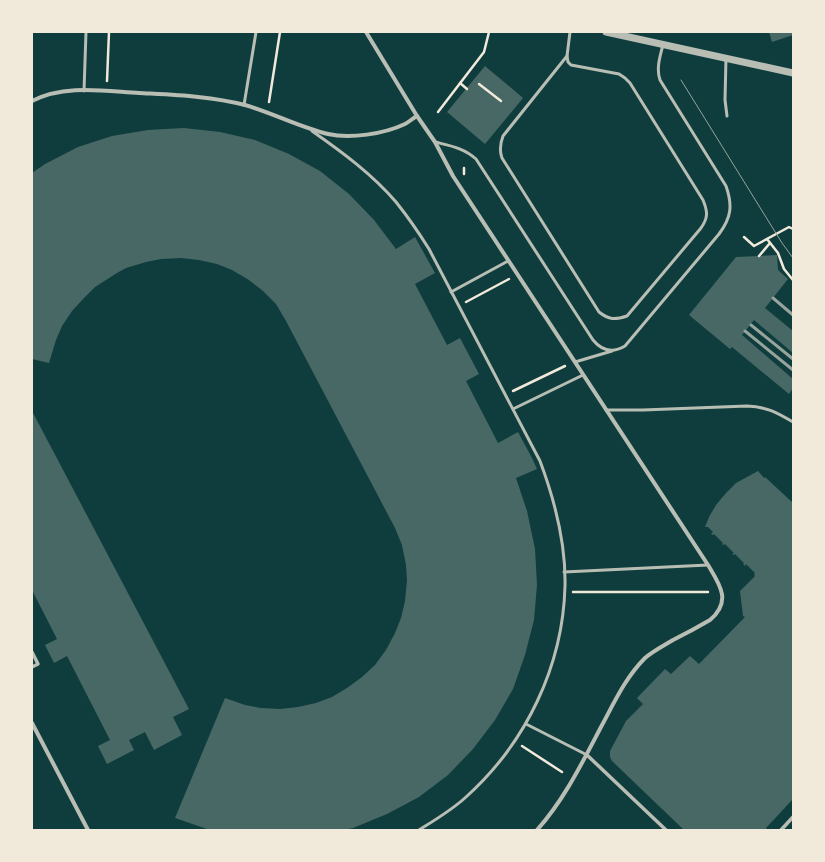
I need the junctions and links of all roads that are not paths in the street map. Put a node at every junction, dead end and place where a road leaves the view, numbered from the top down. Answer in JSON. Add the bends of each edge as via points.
{"nodes":[{"id":1,"x":86,"y":32,"type":"edge"},
{"id":2,"x":256,"y":32,"type":"edge"},
{"id":3,"x":366,"y":32,"type":"edge"},
{"id":4,"x":570,"y":32,"type":"edge"},
{"id":5,"x":611,"y":32,"type":"edge"},
{"id":6,"x":663,"y":45,"type":"junction"},
{"id":7,"x":567,"y":56,"type":"junction"},
{"id":8,"x":726,"y":58,"type":"junction"},
{"id":9,"x":793,"y":73,"type":"edge"},
{"id":10,"x":84,"y":90,"type":"junction"},
{"id":11,"x":32,"y":101,"type":"edge"},
{"id":12,"x":244,"y":105,"type":"junction"},
{"id":13,"x":417,"y":116,"type":"junction"},
{"id":14,"x":727,"y":116,"type":"dead end"},
{"id":15,"x":308,"y":127,"type":"junction"},
{"id":16,"x":435,"y":142,"type":"junction"},
{"id":17,"x":508,"y":261,"type":"junction"},
{"id":18,"x":451,"y":292,"type":"junction"},
{"id":19,"x":616,"y":350,"type":"junction"},
{"id":20,"x":575,"y":362,"type":"junction"},
{"id":21,"x":583,"y":375,"type":"junction"},
{"id":22,"x":513,"y":409,"type":"junction"},
{"id":23,"x":606,"y":410,"type":"junction"},
{"id":24,"x":793,"y":422,"type":"edge"},
{"id":25,"x":708,"y":565,"type":"junction"},
{"id":26,"x":564,"y":572,"type":"junction"},
{"id":27,"x":32,"y":652,"type":"edge"},
{"id":28,"x":32,"y":667,"type":"edge"},
{"id":29,"x":32,"y":723,"type":"edge"},
{"id":30,"x":526,"y":724,"type":"junction"},
{"id":31,"x":587,"y":755,"type":"junction"},
{"id":32,"x":793,"y":817,"type":"edge"},
{"id":33,"x":88,"y":830,"type":"edge"},
{"id":34,"x":419,"y":830,"type":"edge"},
{"id":35,"x":537,"y":830,"type":"edge"},
{"id":36,"x":666,"y":830,"type":"edge"},
{"id":37,"x":781,"y":830,"type":"edge"}],
"edges":[{"from":1,"to":10,"type":"lane"},
{"from":2,"to":12,"type":"lane"},
{"from":3,"to":13,"type":"street"},
{"from":4,"to":7,"type":"lane"},
{"from":5,"to":6,"type":"street"},
{"from":6,"to":8,"type":"street"},
{"from":6,"to":19,"type":"lane","via":[[658,68],[660,80],[726,186],[730,196],[729,217],[719,234],[625,346]]},
{"from":7,"to":7,"type":"lane","via":[[503,136],[500,151],[598,312],[605,317],[620,319],[627,316],[701,228],[707,214],[706,207],[630,83],[619,74],[571,65]]},
{"from":8,"to":9,"type":"street"},
{"from":8,"to":14,"type":"lane"},
{"from":10,"to":11,"type":"street","via":[[46,94]]},
{"from":10,"to":12,"type":"street","via":[[189,96]]},
{"from":12,"to":15,"type":"street"},
{"from":13,"to":15,"type":"street","via":[[388,130],[356,136],[328,134]]},
{"from":13,"to":16,"type":"street"},
{"from":15,"to":18,"type":"lane","via":[[353,161],[396,202],[429,250]]},
{"from":16,"to":17,"type":"street","via":[[453,176]]},
{"from":16,"to":19,"type":"lane","via":[[463,150],[476,159],[593,340],[602,349]]},
{"from":17,"to":18,"type":"lane"},
{"from":17,"to":20,"type":"street"},
{"from":18,"to":22,"type":"lane"},
{"from":19,"to":20,"type":"lane"},
{"from":20,"to":21,"type":"street"},
{"from":21,"to":22,"type":"lane"},
{"from":21,"to":23,"type":"street"},
{"from":22,"to":26,"type":"lane","via":[[540,461],[550,488],[559,525]]},
{"from":23,"to":24,"type":"lane","via":[[747,406],[773,411]]},
{"from":23,"to":25,"type":"street"},
{"from":25,"to":26,"type":"lane"},
{"from":25,"to":31,"type":"street","via":[[722,590],[718,612],[710,620],[657,649],[636,667]]},
{"from":26,"to":30,"type":"lane","via":[[562,621],[553,662]]},
{"from":27,"to":28,"type":"street","via":[[38,664]]},
{"from":29,"to":33,"type":"street"},
{"from":30,"to":31,"type":"lane"},
{"from":30,"to":34,"type":"lane","via":[[499,762],[466,797]]},
{"from":31,"to":35,"type":"street","via":[[559,802]]},
{"from":31,"to":36,"type":"street"},
{"from":32,"to":37,"type":"street"}]}
